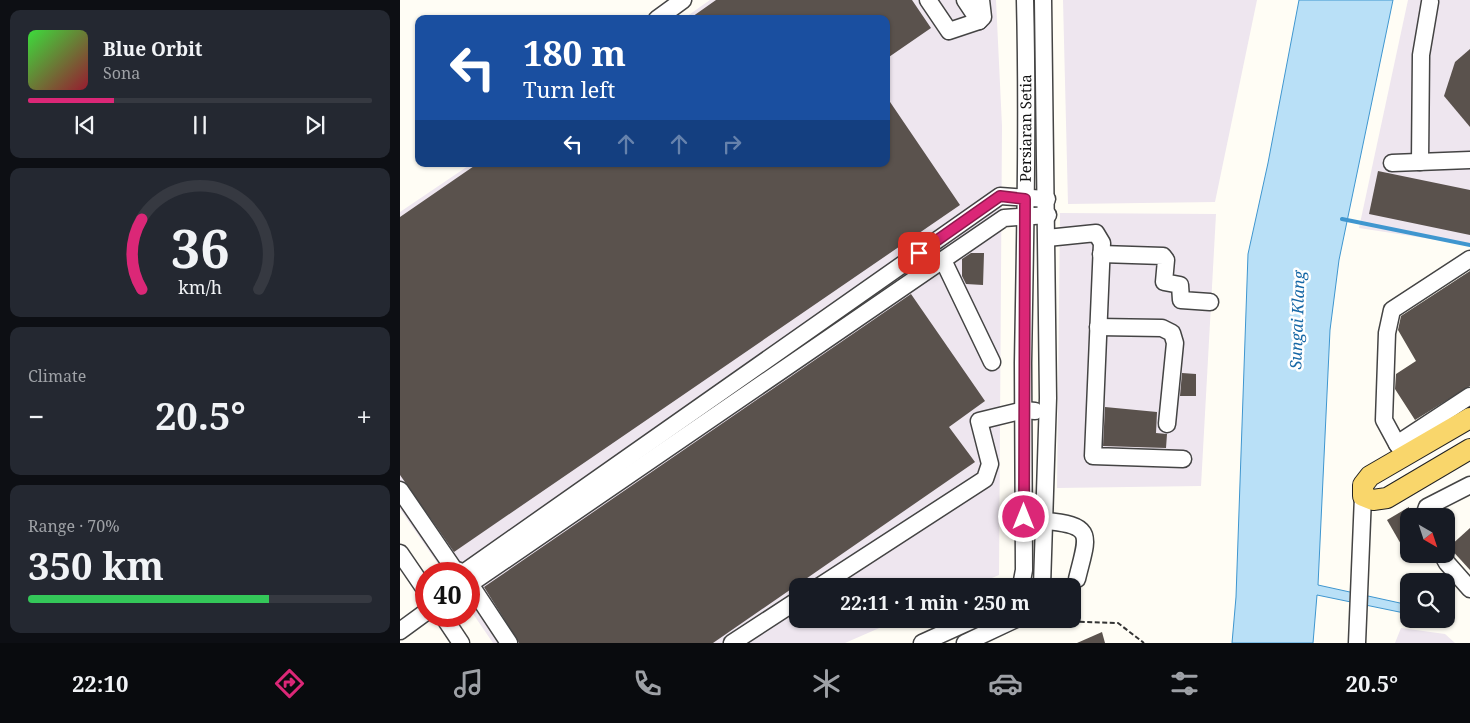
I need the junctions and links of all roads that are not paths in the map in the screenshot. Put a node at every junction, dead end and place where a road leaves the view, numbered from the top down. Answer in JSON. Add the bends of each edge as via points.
{"nodes":[{"id":1,"x":683,"y":0,"type":"edge"},
{"id":2,"x":928,"y":0,"type":"edge"},
{"id":3,"x":965,"y":0,"type":"edge"},
{"id":4,"x":981,"y":0,"type":"edge"},
{"id":5,"x":1025,"y":0,"type":"edge"},
{"id":6,"x":1043,"y":0,"type":"edge"},
{"id":7,"x":1430,"y":2,"type":"dead end"},
{"id":8,"x":662,"y":15,"type":"edge"},
{"id":9,"x":978,"y":21,"type":"junction"},
{"id":10,"x":1470,"y":160,"type":"edge"},
{"id":11,"x":1420,"y":162,"type":"junction"},
{"id":12,"x":1392,"y":163,"type":"dead end"},
{"id":13,"x":1025,"y":207,"type":"junction"},
{"id":14,"x":1048,"y":207,"type":"junction"},
{"id":15,"x":1047,"y":238,"type":"junction"},
{"id":16,"x":1101,"y":254,"type":"junction"},
{"id":17,"x":1470,"y":259,"type":"edge"},
{"id":18,"x":943,"y":260,"type":"junction"},
{"id":19,"x":1210,"y":302,"type":"dead end"},
{"id":20,"x":1098,"y":327,"type":"junction"},
{"id":21,"x":992,"y":362,"type":"dead end"},
{"id":22,"x":1470,"y":396,"type":"edge"},
{"id":23,"x":1024,"y":410,"type":"junction"},
{"id":24,"x":1048,"y":411,"type":"junction"},
{"id":25,"x":1470,"y":418,"type":"edge"},
{"id":26,"x":1166,"y":424,"type":"dead end"},
{"id":27,"x":1401,"y":450,"type":"junction"},
{"id":28,"x":1469,"y":453,"type":"edge"},
{"id":29,"x":1183,"y":460,"type":"dead end"},
{"id":30,"x":1470,"y":485,"type":"edge"},
{"id":31,"x":400,"y":490,"type":"edge"},
{"id":32,"x":1363,"y":496,"type":"junction"},
{"id":33,"x":1427,"y":508,"type":"edge"},
{"id":34,"x":1046,"y":521,"type":"junction"},
{"id":35,"x":400,"y":553,"type":"edge"},
{"id":36,"x":1447,"y":563,"type":"edge"},
{"id":37,"x":415,"y":575,"type":"edge"},
{"id":38,"x":832,"y":578,"type":"edge"},
{"id":39,"x":1022,"y":578,"type":"edge"},
{"id":40,"x":1042,"y":578,"type":"edge"},
{"id":41,"x":1077,"y":578,"type":"edge"},
{"id":42,"x":1470,"y":588,"type":"edge"},
{"id":43,"x":789,"y":606,"type":"edge"},
{"id":44,"x":415,"y":620,"type":"edge"},
{"id":45,"x":450,"y":627,"type":"edge"},
{"id":46,"x":955,"y":628,"type":"edge"},
{"id":47,"x":997,"y":628,"type":"edge"},
{"id":48,"x":400,"y":631,"type":"edge"},
{"id":49,"x":461,"y":643,"type":"edge"},
{"id":50,"x":509,"y":643,"type":"edge"},
{"id":51,"x":732,"y":643,"type":"edge"},
{"id":52,"x":922,"y":643,"type":"edge"},
{"id":53,"x":965,"y":643,"type":"edge"},
{"id":54,"x":1357,"y":643,"type":"edge"}],
"edges":[{"from":1,"to":8,"type":"street"},
{"from":2,"to":9,"type":"street","via":[[949,31]]},
{"from":3,"to":9,"type":"street"},
{"from":4,"to":9,"type":"street","via":[[983,17]]},
{"from":5,"to":13,"type":"street","name":"Persiaran Setia"},
{"from":6,"to":14,"type":"street","name":"Persiaran Setia"},
{"from":7,"to":11,"type":"street","via":[[1421,55]]},
{"from":10,"to":11,"type":"street"},
{"from":11,"to":12,"type":"street"},
{"from":13,"to":14,"type":"street"},
{"from":13,"to":18,"type":"street"},
{"from":13,"to":23,"type":"street","name":"Persiaran Setia"},
{"from":13,"to":31,"type":"street","via":[[1000,196],[466,571],[454,569]]},
{"from":14,"to":15,"type":"street","name":"Persiaran Setia"},
{"from":15,"to":16,"type":"street","via":[[1096,233],[1102,243]]},
{"from":15,"to":24,"type":"street","name":"Persiaran Setia"},
{"from":16,"to":19,"type":"street","via":[[1163,256],[1166,260],[1164,282],[1180,285],[1180,300]]},
{"from":16,"to":20,"type":"street"},
{"from":17,"to":27,"type":"street","via":[[1392,310],[1387,333],[1384,420]]},
{"from":18,"to":21,"type":"street"},
{"from":18,"to":50,"type":"street","via":[[470,584]]},
{"from":20,"to":26,"type":"street","via":[[1162,328],[1172,333],[1175,344]]},
{"from":20,"to":29,"type":"street","via":[[1093,456]]},
{"from":22,"to":27,"type":"street"},
{"from":23,"to":24,"type":"street"},
{"from":23,"to":38,"type":"street","via":[[979,421],[990,464],[985,479]]},
{"from":23,"to":39,"type":"street","name":"Persiaran Setia"},
{"from":24,"to":34,"type":"street","name":"Persiaran Setia"},
{"from":25,"to":27,"type":"main road"},
{"from":27,"to":32,"type":"main road","via":[[1362,485]]},
{"from":28,"to":32,"type":"main road","via":[[1386,498],[1373,500]]},
{"from":30,"to":33,"type":"street"},
{"from":32,"to":54,"type":"street"},
{"from":34,"to":40,"type":"street","name":"Persiaran Setia"},
{"from":34,"to":41,"type":"street","via":[[1071,523],[1081,530],[1086,540]]},
{"from":35,"to":37,"type":"street"},
{"from":36,"to":42,"type":"street"},
{"from":43,"to":51,"type":"street"},
{"from":44,"to":48,"type":"street"},
{"from":45,"to":49,"type":"street"},
{"from":46,"to":52,"type":"street"},
{"from":47,"to":53,"type":"street"}]}
